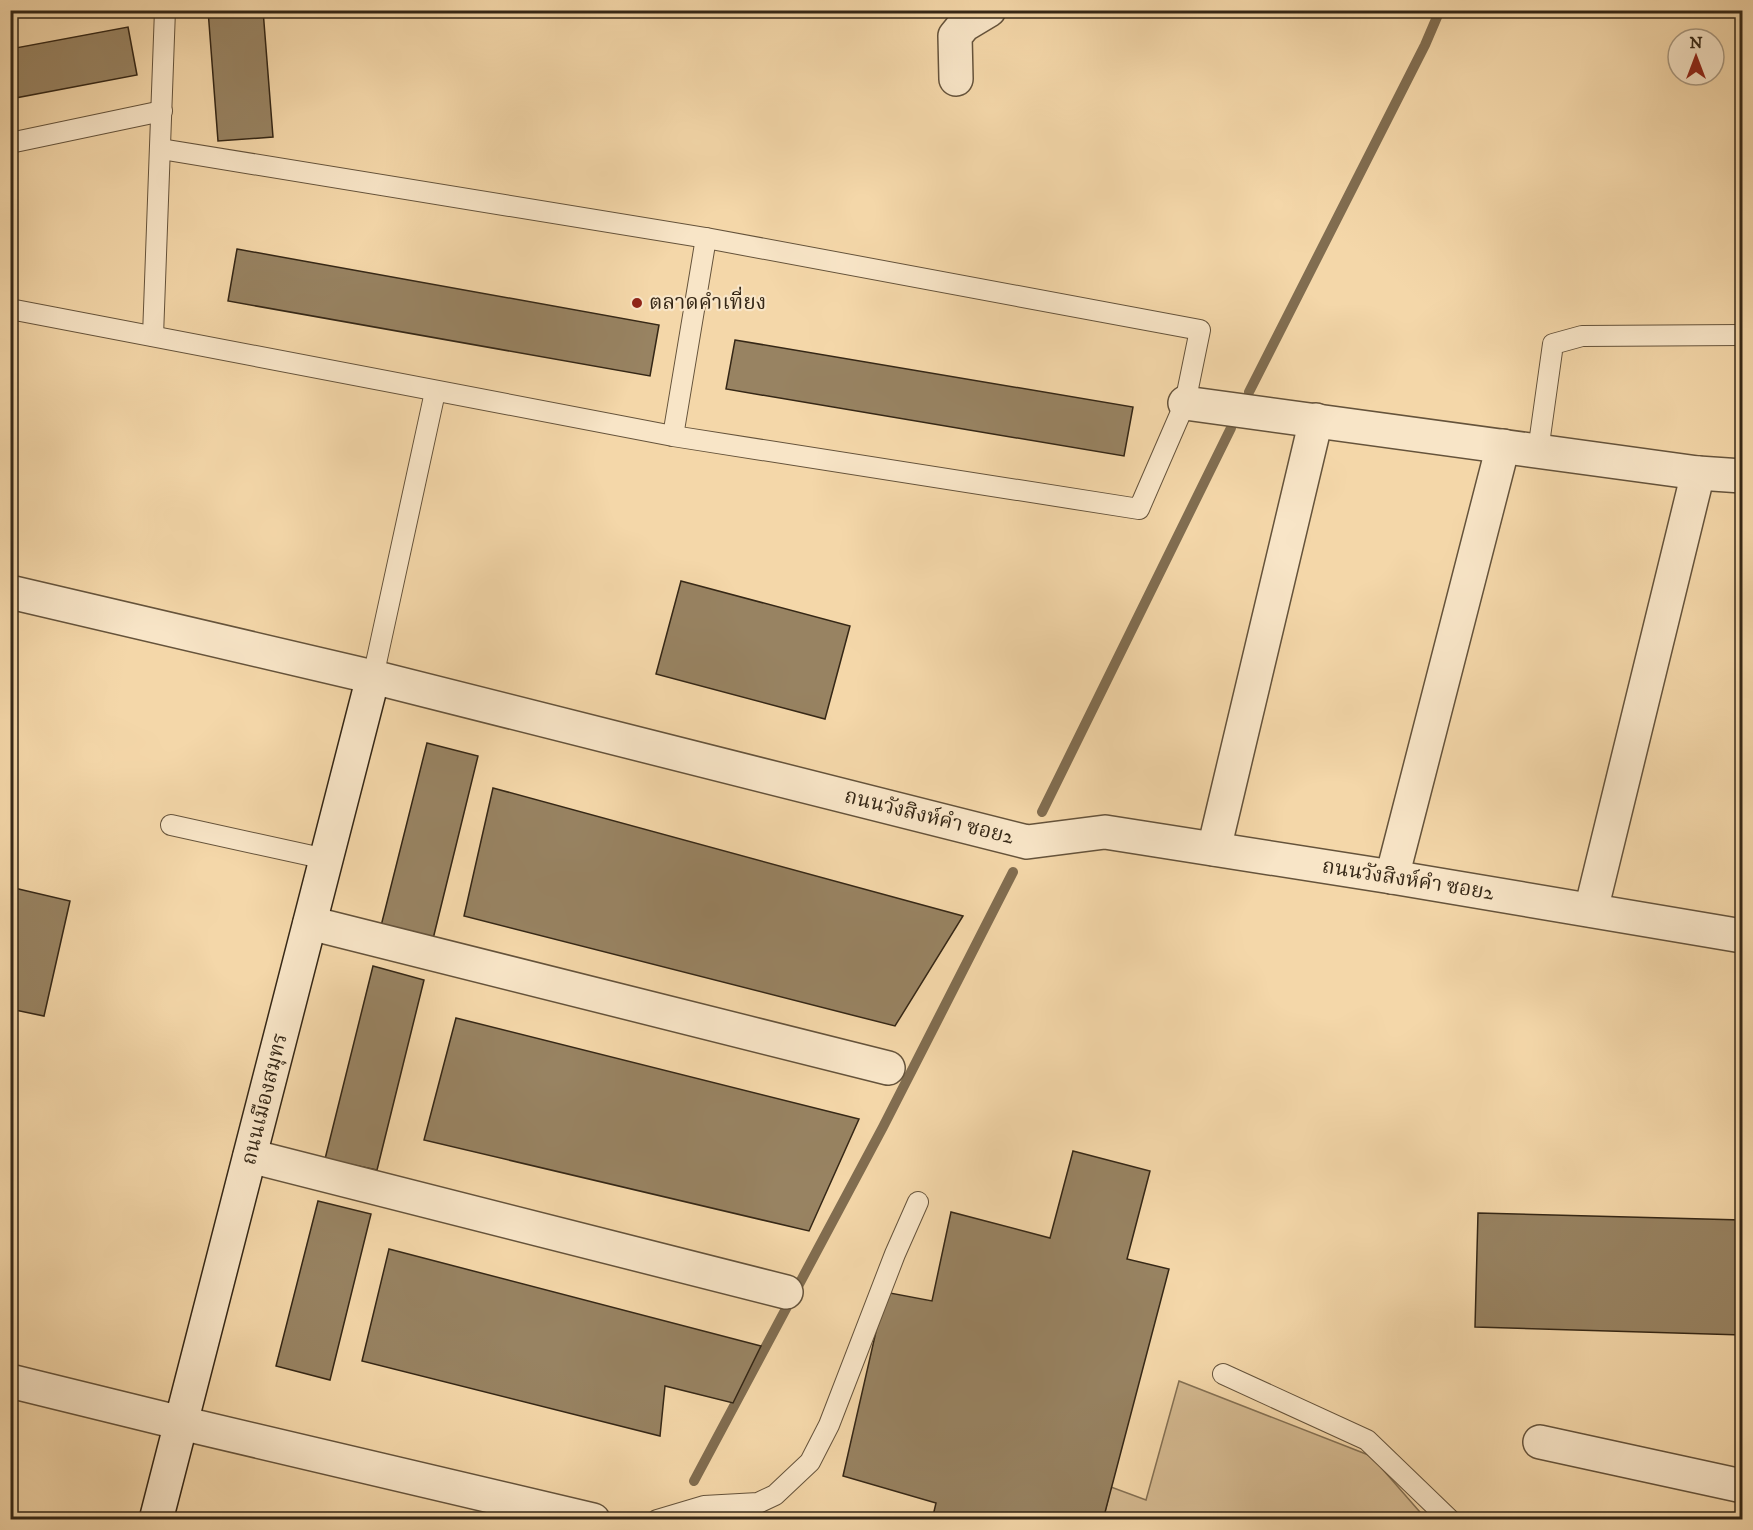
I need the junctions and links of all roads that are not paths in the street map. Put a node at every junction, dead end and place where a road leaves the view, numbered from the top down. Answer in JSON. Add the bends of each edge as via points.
{"nodes":[{"id":1,"x":165,"y":10,"type":"edge"},
{"id":2,"x":989,"y":10,"type":"edge"},
{"id":3,"x":956,"y":79,"type":"dead end"},
{"id":4,"x":162,"y":111,"type":"junction"},
{"id":5,"x":10,"y":143,"type":"edge"},
{"id":6,"x":161,"y":149,"type":"junction"},
{"id":7,"x":706,"y":238,"type":"junction"},
{"id":8,"x":10,"y":309,"type":"edge"},
{"id":9,"x":1743,"y":335,"type":"edge"},
{"id":10,"x":153,"y":336,"type":"junction"},
{"id":11,"x":435,"y":392,"type":"junction"},
{"id":12,"x":1185,"y":403,"type":"junction"},
{"id":13,"x":1316,"y":420,"type":"junction"},
{"id":14,"x":673,"y":436,"type":"junction"},
{"id":15,"x":1503,"y":446,"type":"junction"},
{"id":16,"x":1538,"y":451,"type":"junction"},
{"id":17,"x":1698,"y":473,"type":"junction"},
{"id":18,"x":1743,"y":476,"type":"edge"},
{"id":19,"x":10,"y":592,"type":"edge"},
{"id":20,"x":373,"y":677,"type":"junction"},
{"id":21,"x":171,"y":825,"type":"dead end"},
{"id":22,"x":1214,"y":849,"type":"junction"},
{"id":23,"x":326,"y":858,"type":"junction"},
{"id":24,"x":1392,"y":877,"type":"junction"},
{"id":25,"x":1591,"y":910,"type":"junction"},
{"id":26,"x":310,"y":923,"type":"junction"},
{"id":27,"x":1743,"y":936,"type":"edge"},
{"id":28,"x":888,"y":1068,"type":"dead end"},
{"id":29,"x":250,"y":1156,"type":"junction"},
{"id":30,"x":918,"y":1202,"type":"dead end"},
{"id":31,"x":786,"y":1292,"type":"dead end"},
{"id":32,"x":1223,"y":1374,"type":"dead end"},
{"id":33,"x":10,"y":1381,"type":"edge"},
{"id":34,"x":181,"y":1423,"type":"junction"},
{"id":35,"x":1540,"y":1442,"type":"dead end"},
{"id":36,"x":1743,"y":1486,"type":"edge"},
{"id":37,"x":156,"y":1520,"type":"edge"},
{"id":38,"x":593,"y":1520,"type":"edge"},
{"id":39,"x":657,"y":1520,"type":"edge"},
{"id":40,"x":1450,"y":1520,"type":"edge"}],
"edges":[{"from":1,"to":4,"type":"lane"},
{"from":2,"to":3,"type":"street","via":[[964,24],[955,36]]},
{"from":4,"to":5,"type":"lane"},
{"from":4,"to":6,"type":"lane"},
{"from":6,"to":7,"type":"lane"},
{"from":6,"to":10,"type":"lane"},
{"from":7,"to":12,"type":"lane","via":[[1200,330]]},
{"from":7,"to":14,"type":"lane"},
{"from":8,"to":10,"type":"lane"},
{"from":9,"to":16,"type":"lane","via":[[1582,336],[1554,344]]},
{"from":10,"to":11,"type":"lane"},
{"from":11,"to":14,"type":"lane"},
{"from":11,"to":20,"type":"lane"},
{"from":12,"to":13,"type":"street"},
{"from":12,"to":14,"type":"lane","via":[[1138,509]]},
{"from":13,"to":15,"type":"street"},
{"from":13,"to":22,"type":"street"},
{"from":15,"to":16,"type":"street"},
{"from":15,"to":24,"type":"street"},
{"from":16,"to":17,"type":"street"},
{"from":17,"to":18,"type":"street"},
{"from":17,"to":25,"type":"street"},
{"from":19,"to":20,"type":"street","name":"ถนนวังสิงห์คำ ซอย2"},
{"from":20,"to":22,"type":"street","name":"ถนนวังสิงห์คำ ซอย2","via":[[1027,842],[1105,832]]},
{"from":20,"to":23,"type":"street","name":"ถนนเมืองสมุทร"},
{"from":21,"to":23,"type":"lane"},
{"from":22,"to":24,"type":"street","name":"ถนนวังสิงห์คำ ซอย2"},
{"from":23,"to":26,"type":"street","name":"ถนนเมืองสมุทร"},
{"from":24,"to":25,"type":"street","name":"ถนนวังสิงห์คำ ซอย2"},
{"from":25,"to":27,"type":"street","name":"ถนนวังสิงห์คำ ซอย2"},
{"from":26,"to":28,"type":"street"},
{"from":26,"to":29,"type":"street","name":"ถนนเมืองสมุทร"},
{"from":29,"to":31,"type":"street"},
{"from":29,"to":34,"type":"street","name":"ถนนเมืองสมุทร"},
{"from":30,"to":39,"type":"lane","via":[[829,1425],[810,1462],[775,1496],[758,1503],[704,1506]]},
{"from":32,"to":40,"type":"lane","via":[[1367,1440]]},
{"from":33,"to":34,"type":"street"},
{"from":34,"to":37,"type":"street","name":"ถนนเมืองสมุทร"},
{"from":34,"to":38,"type":"street"},
{"from":35,"to":36,"type":"street"}]}
